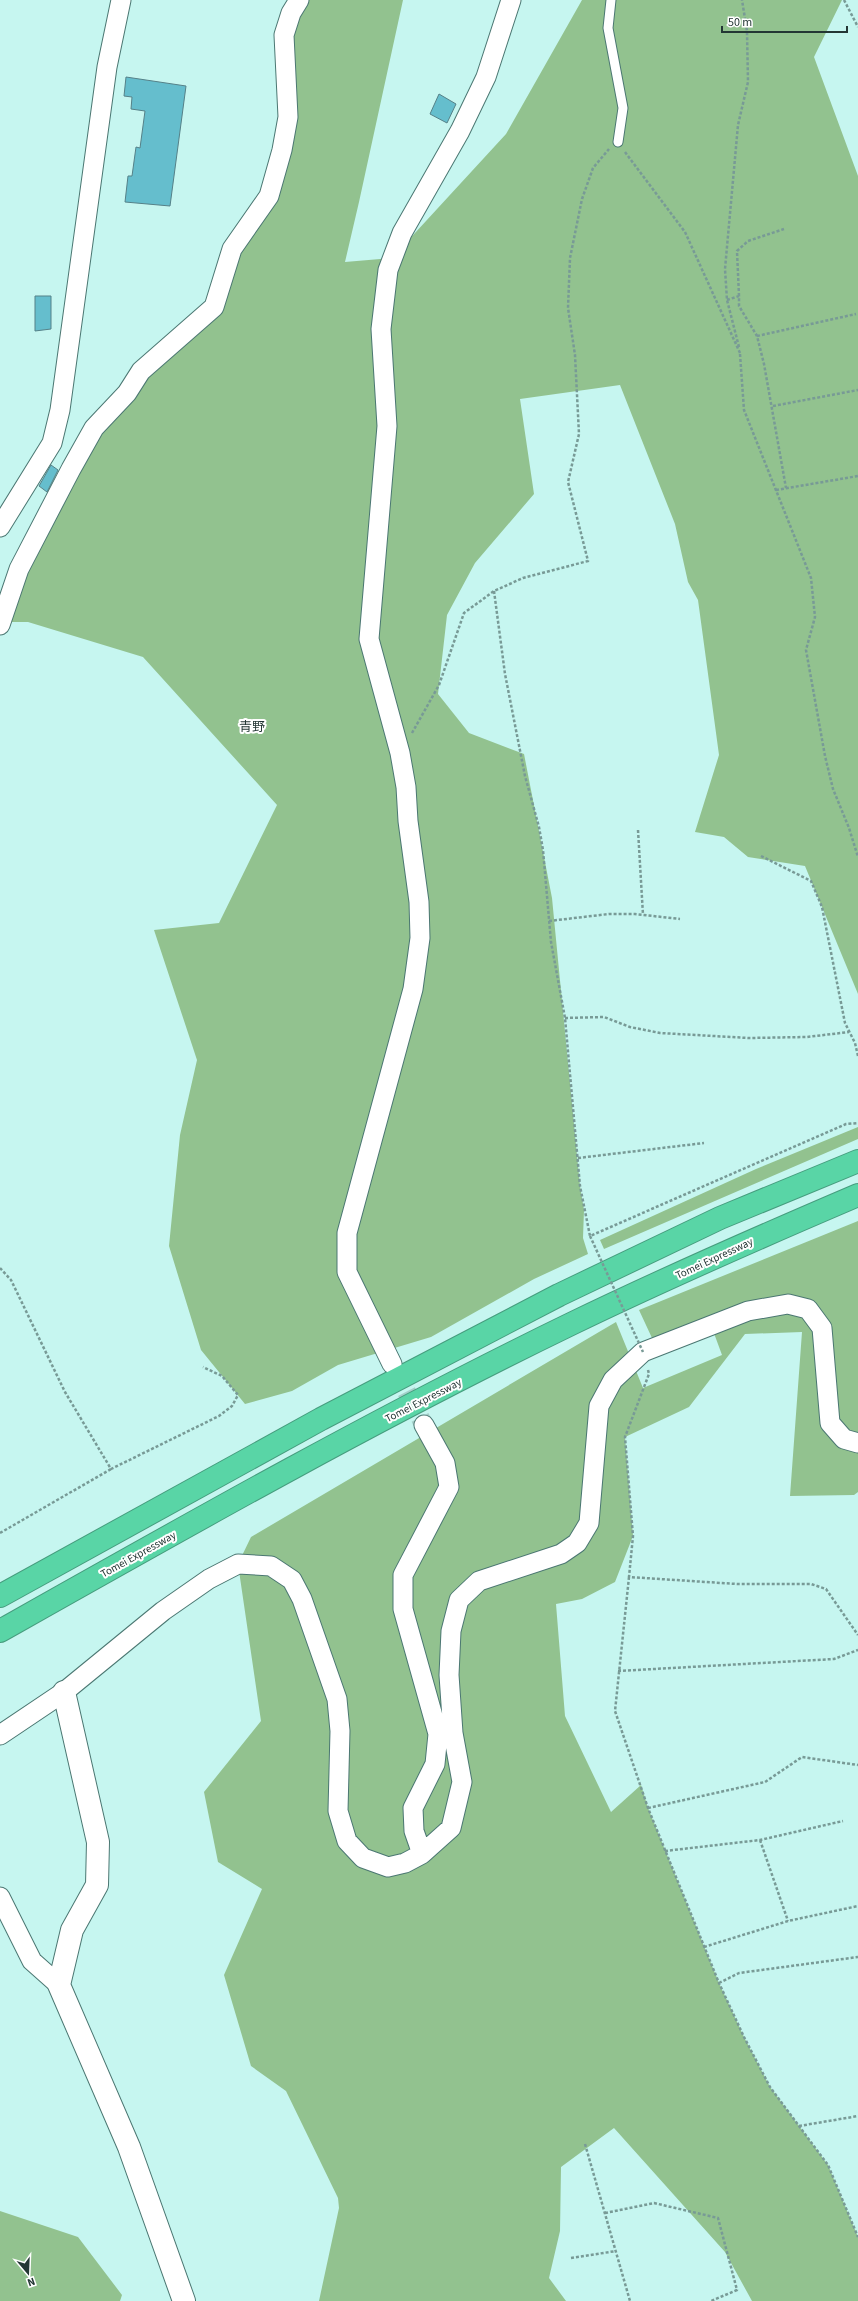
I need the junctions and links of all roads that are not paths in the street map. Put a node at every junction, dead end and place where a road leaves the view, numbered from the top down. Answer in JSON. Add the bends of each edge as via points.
{"nodes":[{"id":1,"x":121,"y":0,"type":"edge"},
{"id":2,"x":299,"y":0,"type":"edge"},
{"id":3,"x":511,"y":0,"type":"edge"},
{"id":4,"x":611,"y":0,"type":"edge"},
{"id":5,"x":618,"y":142,"type":"road end"},
{"id":6,"x":0,"y":527,"type":"edge"},
{"id":7,"x":0,"y":625,"type":"edge"},
{"id":8,"x":858,"y":1161,"type":"edge"},
{"id":9,"x":858,"y":1195,"type":"edge"},
{"id":10,"x":392,"y":1364,"type":"tunnel mouth"},
{"id":11,"x":424,"y":1425,"type":"tunnel mouth"},
{"id":12,"x":858,"y":1443,"type":"edge"},
{"id":13,"x":0,"y":1596,"type":"edge"},
{"id":14,"x":0,"y":1631,"type":"edge"},
{"id":15,"x":64,"y":1692,"type":"junction"},
{"id":16,"x":0,"y":1736,"type":"edge"},
{"id":17,"x":422,"y":1854,"type":"junction"},
{"id":18,"x":0,"y":1896,"type":"edge"},
{"id":19,"x":59,"y":1985,"type":"junction"},
{"id":20,"x":184,"y":2301,"type":"edge"}],
"edges":[{"from":1,"to":6,"type":"street","via":[[107,68],[60,410],[52,443]]},
{"from":2,"to":7,"type":"street","via":[[291,13],[284,35],[288,117],[269,196],[232,249],[214,307],[141,371],[127,393],[94,428],[19,569]]},
{"from":3,"to":10,"type":"street","via":[[486,77],[460,131],[402,233],[388,270],[381,329],[387,426],[369,640],[400,753],[406,787],[419,902],[420,938],[413,989],[347,1233],[348,1272]]},
{"from":4,"to":5,"type":"lane","via":[[608,28],[623,108]]},
{"from":8,"to":13,"type":"highway","via":[[720,1218],[558,1295],[321,1419]]},
{"from":9,"to":14,"type":"highway","name":"Tomei Expressway","via":[[736,1247],[570,1324],[335,1445]]},
{"from":11,"to":17,"type":"street","via":[[445,1463],[449,1487],[402,1575],[403,1609],[438,1734],[435,1764],[413,1808],[414,1831]]},
{"from":12,"to":17,"type":"street","via":[[844,1439],[830,1423],[822,1328],[808,1309],[788,1304],[748,1311],[645,1359],[613,1380],[599,1406],[589,1523],[577,1543],[562,1554],[480,1581],[459,1600],[451,1631],[449,1675],[453,1733],[462,1782],[451,1828]]},
{"from":15,"to":16,"type":"street"},
{"from":15,"to":17,"type":"street","via":[[163,1611],[209,1579],[238,1564],[271,1566],[292,1580],[302,1599],[337,1699],[340,1730],[338,1811],[347,1841],[363,1858],[388,1867],[405,1863]]},
{"from":15,"to":19,"type":"street","via":[[98,1842],[97,1885],[72,1930]]},
{"from":18,"to":19,"type":"street","via":[[32,1961]]},
{"from":19,"to":20,"type":"street","via":[[129,2148]]}]}
